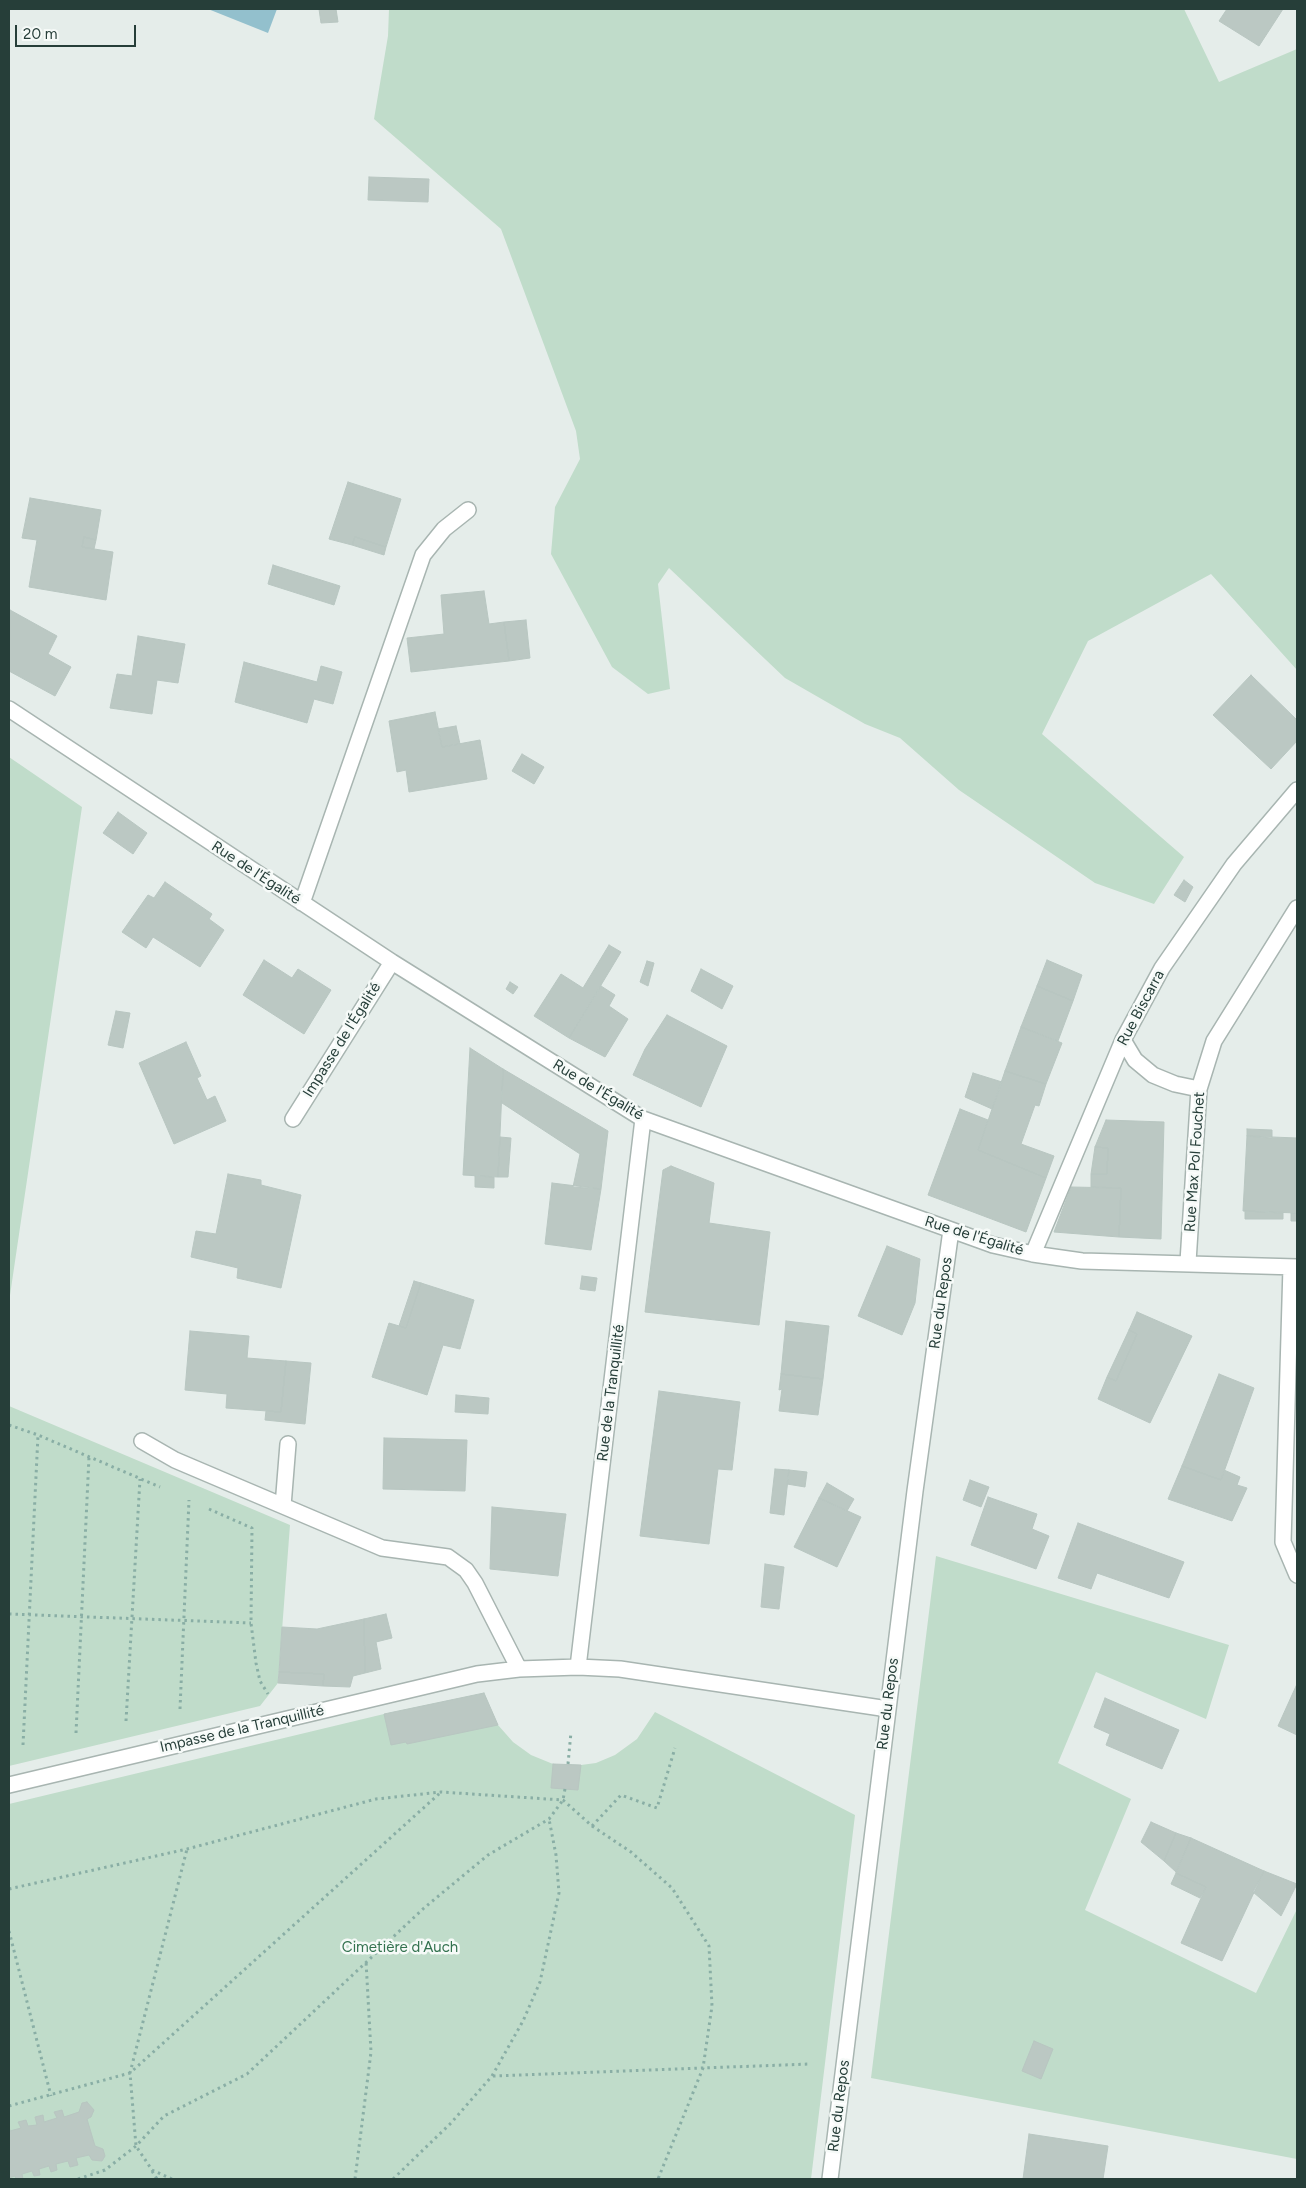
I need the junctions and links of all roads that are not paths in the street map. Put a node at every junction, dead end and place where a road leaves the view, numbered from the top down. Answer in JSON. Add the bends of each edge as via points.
{"nodes":[{"id":1,"x":468,"y":510,"type":"dead end"},
{"id":2,"x":9,"y":709,"type":"edge"},
{"id":3,"x":1297,"y":790,"type":"edge"},
{"id":4,"x":302,"y":903,"type":"junction"},
{"id":5,"x":1297,"y":908,"type":"edge"},
{"id":6,"x":392,"y":962,"type":"junction"},
{"id":7,"x":1123,"y":1040,"type":"junction"},
{"id":8,"x":1199,"y":1089,"type":"junction"},
{"id":9,"x":643,"y":1118,"type":"junction"},
{"id":10,"x":293,"y":1119,"type":"dead end"},
{"id":11,"x":951,"y":1230,"type":"junction"},
{"id":12,"x":1033,"y":1254,"type":"junction"},
{"id":13,"x":1188,"y":1262,"type":"junction"},
{"id":14,"x":1294,"y":1267,"type":"edge"},
{"id":15,"x":142,"y":1441,"type":"dead end"},
{"id":16,"x":288,"y":1444,"type":"dead end"},
{"id":17,"x":283,"y":1506,"type":"junction"},
{"id":18,"x":1297,"y":1575,"type":"edge"},
{"id":19,"x":578,"y":1667,"type":"junction"},
{"id":20,"x":519,"y":1669,"type":"junction"},
{"id":21,"x":888,"y":1709,"type":"junction"},
{"id":22,"x":9,"y":1785,"type":"edge"},
{"id":23,"x":830,"y":2179,"type":"edge"}],
"edges":[{"from":1,"to":4,"type":"street","via":[[444,529],[423,555]]},
{"from":2,"to":4,"type":"street","name":"Rue de l'Égalité"},
{"from":3,"to":7,"type":"street","name":"Rue Biscarra","via":[[1234,864],[1162,968]]},
{"from":4,"to":6,"type":"street","name":"Rue de l'Égalité"},
{"from":5,"to":8,"type":"street","name":"Rue Max Pol Fouchet","via":[[1214,1042]]},
{"from":6,"to":9,"type":"street","name":"Rue de l'Égalité"},
{"from":6,"to":10,"type":"street","name":"Impasse de l'Égalité"},
{"from":7,"to":8,"type":"street","via":[[1135,1060],[1153,1075]]},
{"from":7,"to":12,"type":"street","name":"Rue Biscarra"},
{"from":8,"to":13,"type":"street","name":"Rue Max Pol Fouchet"},
{"from":9,"to":11,"type":"street","name":"Rue de l'Égalité"},
{"from":9,"to":19,"type":"street","name":"Rue de la Tranquillité"},
{"from":11,"to":12,"type":"street","name":"Rue de l'Égalité","via":[[993,1245]]},
{"from":11,"to":21,"type":"street","name":"Rue du Repos"},
{"from":12,"to":13,"type":"street","name":"Rue de l'Égalité","via":[[1082,1261]]},
{"from":13,"to":14,"type":"street","name":"Rue de l'Égalité"},
{"from":14,"to":18,"type":"street","via":[[1283,1542]]},
{"from":15,"to":17,"type":"street","via":[[174,1460]]},
{"from":16,"to":17,"type":"street"},
{"from":17,"to":20,"type":"street","via":[[382,1548],[448,1557],[466,1570],[475,1583]]},
{"from":19,"to":20,"type":"street","name":"Impasse de la Tranquillité"},
{"from":19,"to":21,"type":"street","name":"Impasse de la Tranquillité","via":[[662,1675]]},
{"from":20,"to":22,"type":"street","name":"Impasse de la Tranquillité","via":[[477,1674]]},
{"from":21,"to":23,"type":"street","name":"Rue du Repos"}]}
